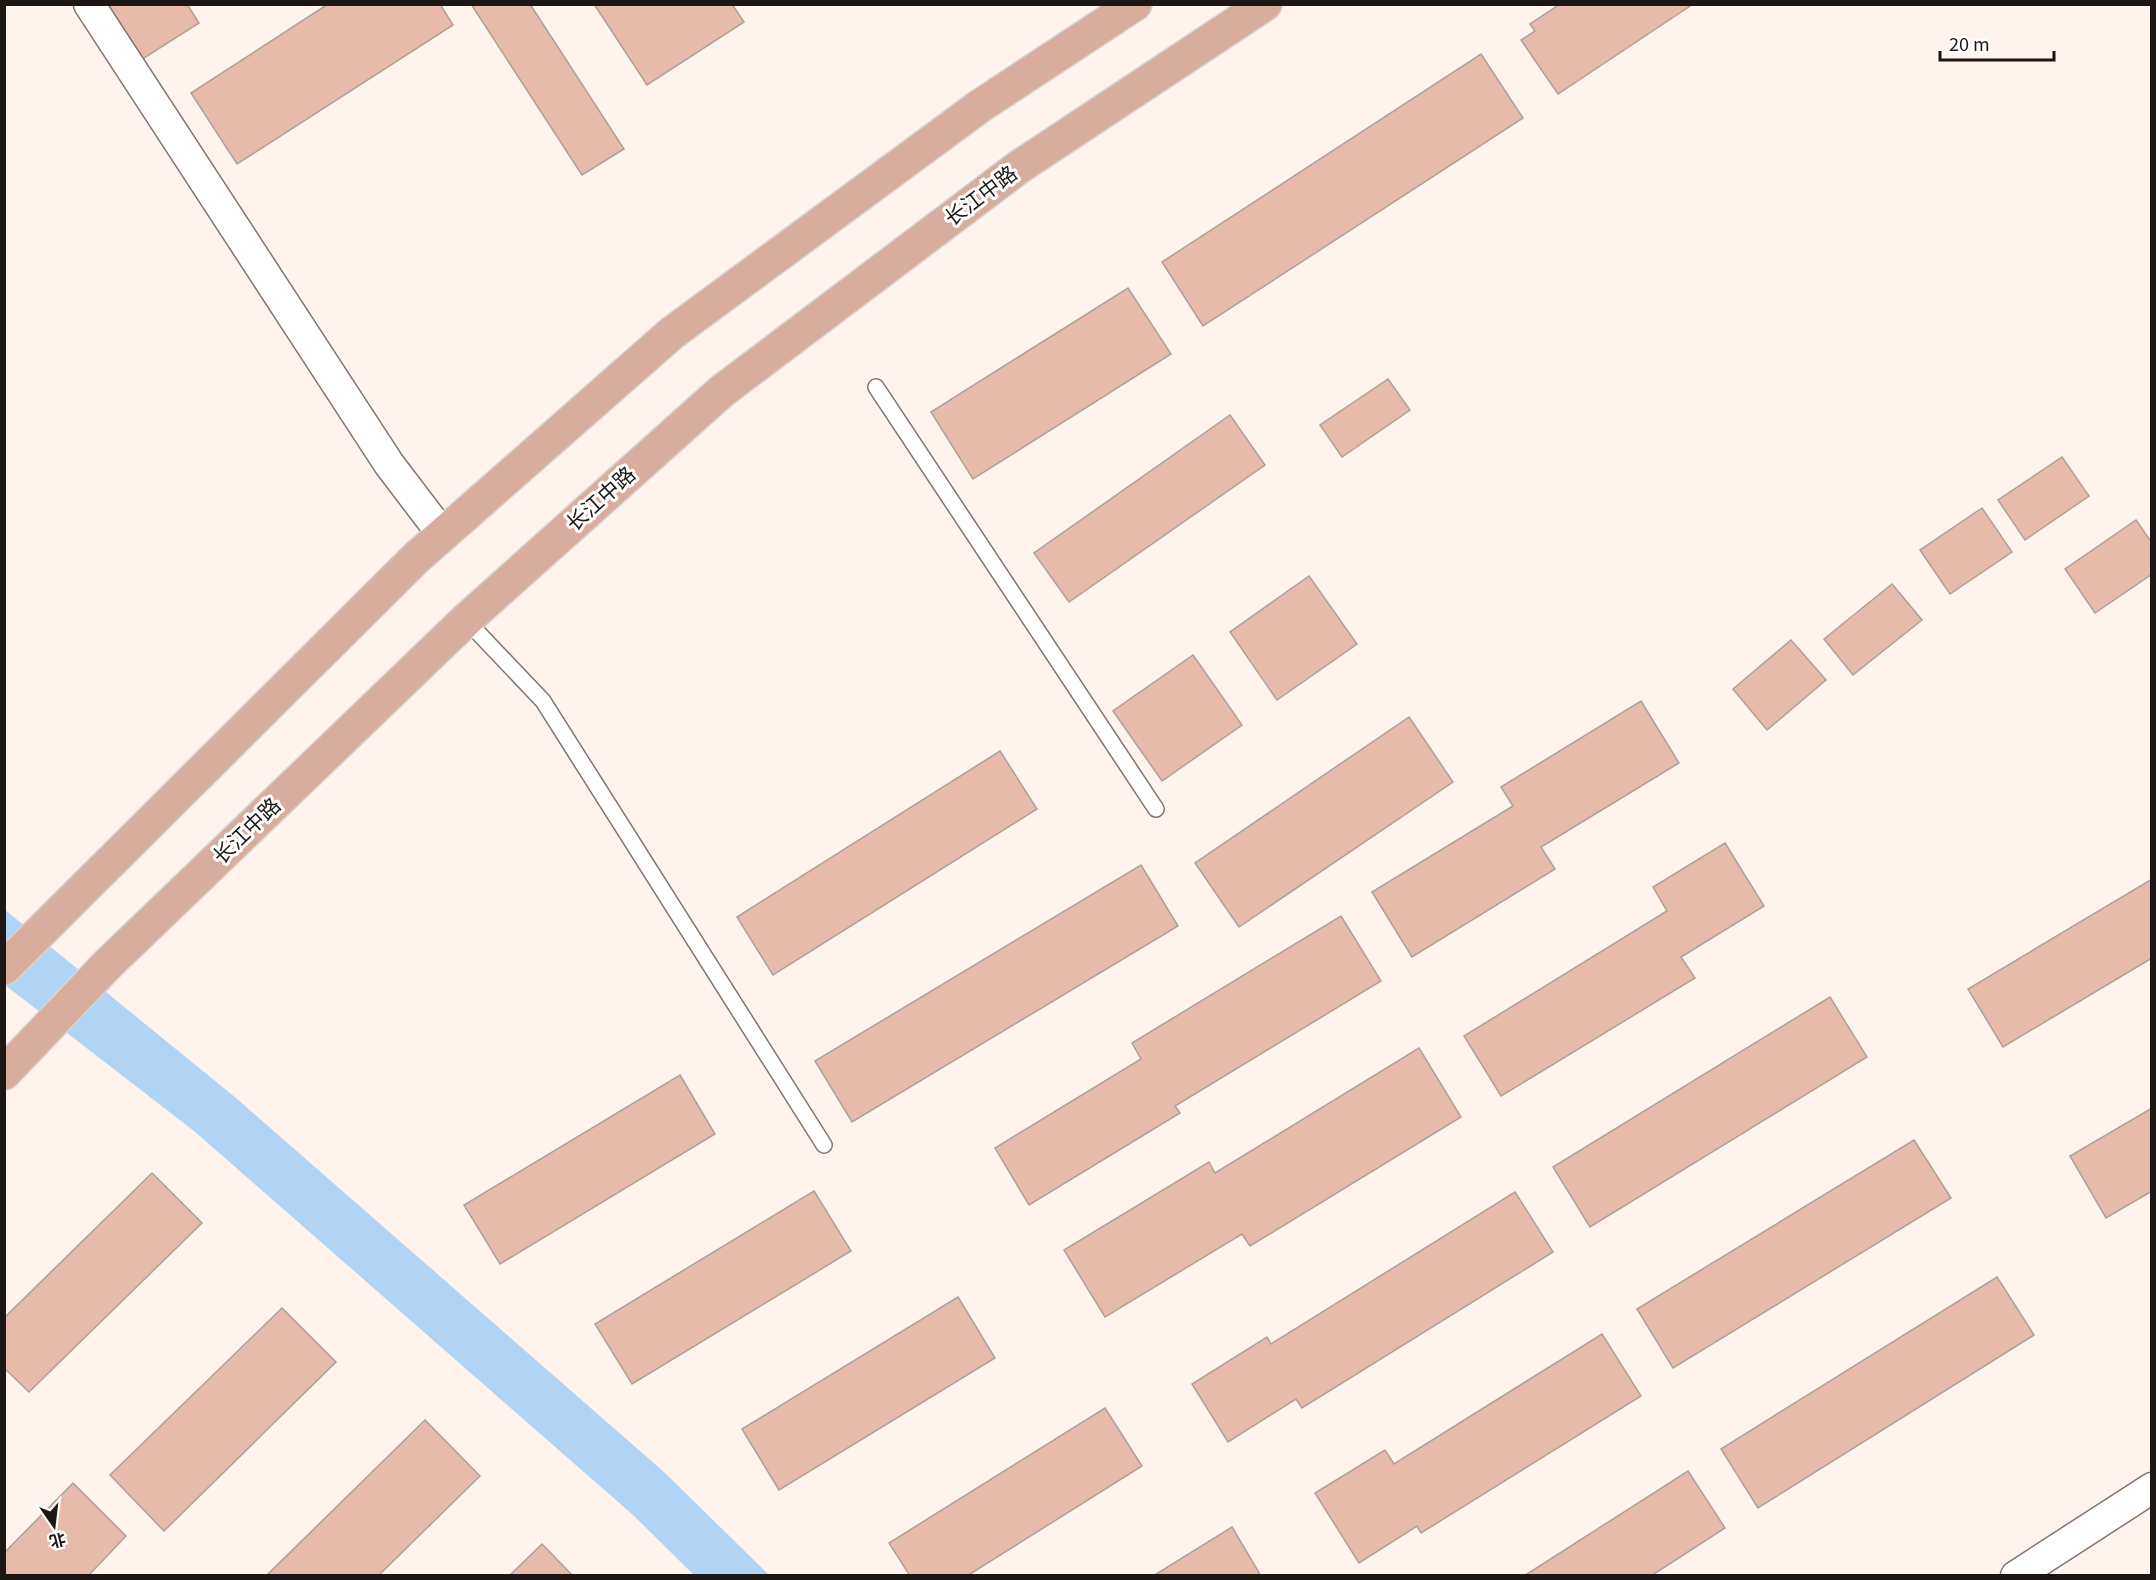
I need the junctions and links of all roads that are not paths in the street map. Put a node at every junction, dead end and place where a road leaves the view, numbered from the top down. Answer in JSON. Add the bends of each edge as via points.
{"nodes":[{"id":1,"x":89,"y":4,"type":"edge"},
{"id":2,"x":1135,"y":4,"type":"edge"},
{"id":3,"x":1265,"y":4,"type":"edge"},
{"id":4,"x":876,"y":387,"type":"dead end"},
{"id":5,"x":443,"y":535,"type":"junction"},
{"id":6,"x":466,"y":620,"type":"junction"},
{"id":7,"x":1156,"y":809,"type":"dead end"},
{"id":8,"x":4,"y":968,"type":"edge"},
{"id":9,"x":4,"y":1073,"type":"edge"},
{"id":10,"x":824,"y":1145,"type":"dead end"},
{"id":11,"x":2151,"y":1488,"type":"edge"},
{"id":12,"x":2016,"y":1575,"type":"edge"}],
"edges":[{"from":1,"to":5,"type":"street","via":[[389,464]]},
{"from":2,"to":5,"type":"main road","via":[[980,106],[672,333]]},
{"from":3,"to":6,"type":"main road","name":"长江中路","via":[[1019,167],[722,391]]},
{"from":4,"to":7,"type":"lane"},
{"from":5,"to":8,"type":"main road"},
{"from":6,"to":9,"type":"main road","name":"长江中路","via":[[107,965]]},
{"from":6,"to":10,"type":"lane","via":[[543,701]]},
{"from":11,"to":12,"type":"street"}]}
